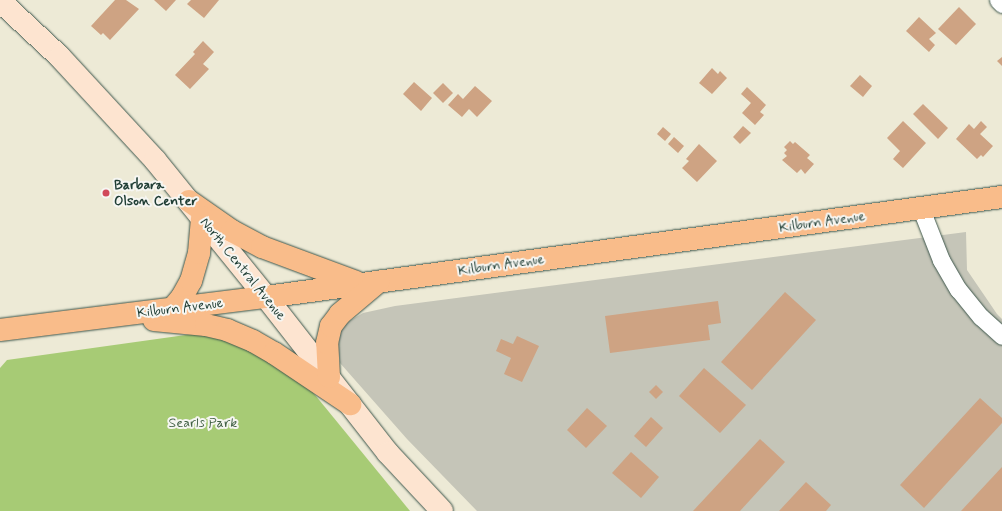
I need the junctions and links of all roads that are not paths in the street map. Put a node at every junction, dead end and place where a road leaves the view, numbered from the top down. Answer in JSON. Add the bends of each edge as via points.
{"nodes":[{"id":1,"x":998,"y":0,"type":"edge"},
{"id":2,"x":0,"y":1,"type":"edge"},
{"id":3,"x":1002,"y":4,"type":"edge"},
{"id":4,"x":1002,"y":197,"type":"edge"},
{"id":5,"x":195,"y":209,"type":"junction"},
{"id":6,"x":921,"y":209,"type":"junction"},
{"id":7,"x":370,"y":283,"type":"junction"},
{"id":8,"x":266,"y":297,"type":"junction"},
{"id":9,"x":172,"y":308,"type":"junction"},
{"id":10,"x":113,"y":316,"type":"junction"},
{"id":11,"x":0,"y":330,"type":"edge"},
{"id":12,"x":1002,"y":336,"type":"edge"},
{"id":13,"x":329,"y":377,"type":"junction"},
{"id":14,"x":350,"y":404,"type":"junction"},
{"id":15,"x":442,"y":511,"type":"edge"}],
"edges":[{"from":1,"to":3,"type":"street"},
{"from":2,"to":5,"type":"main road","name":"North Central Avenue","via":[[60,57],[155,160]]},
{"from":4,"to":6,"type":"main road","name":"Kilburn Avenue"},
{"from":5,"to":7,"type":"main road","via":[[262,247],[323,271]]},
{"from":5,"to":8,"type":"main road","name":"North Central Avenue"},
{"from":5,"to":9,"type":"main road","via":[[199,254],[191,281]]},
{"from":6,"to":7,"type":"main road","name":"Kilburn Avenue"},
{"from":6,"to":12,"type":"street","via":[[941,260],[958,289],[981,317]]},
{"from":7,"to":8,"type":"main road","name":"Kilburn Avenue"},
{"from":7,"to":13,"type":"main road","via":[[332,326],[327,343]]},
{"from":8,"to":9,"type":"main road","name":"Kilburn Avenue"},
{"from":8,"to":13,"type":"main road","name":"North Central Avenue"},
{"from":9,"to":10,"type":"main road","name":"Kilburn Avenue"},
{"from":10,"to":11,"type":"main road","name":"Kilburn Avenue"},
{"from":10,"to":14,"type":"main road","via":[[206,325],[227,330],[274,353]]},
{"from":13,"to":14,"type":"main road","name":"North Central Avenue"},
{"from":14,"to":15,"type":"main road","name":"North Central Avenue","via":[[388,453]]}]}
